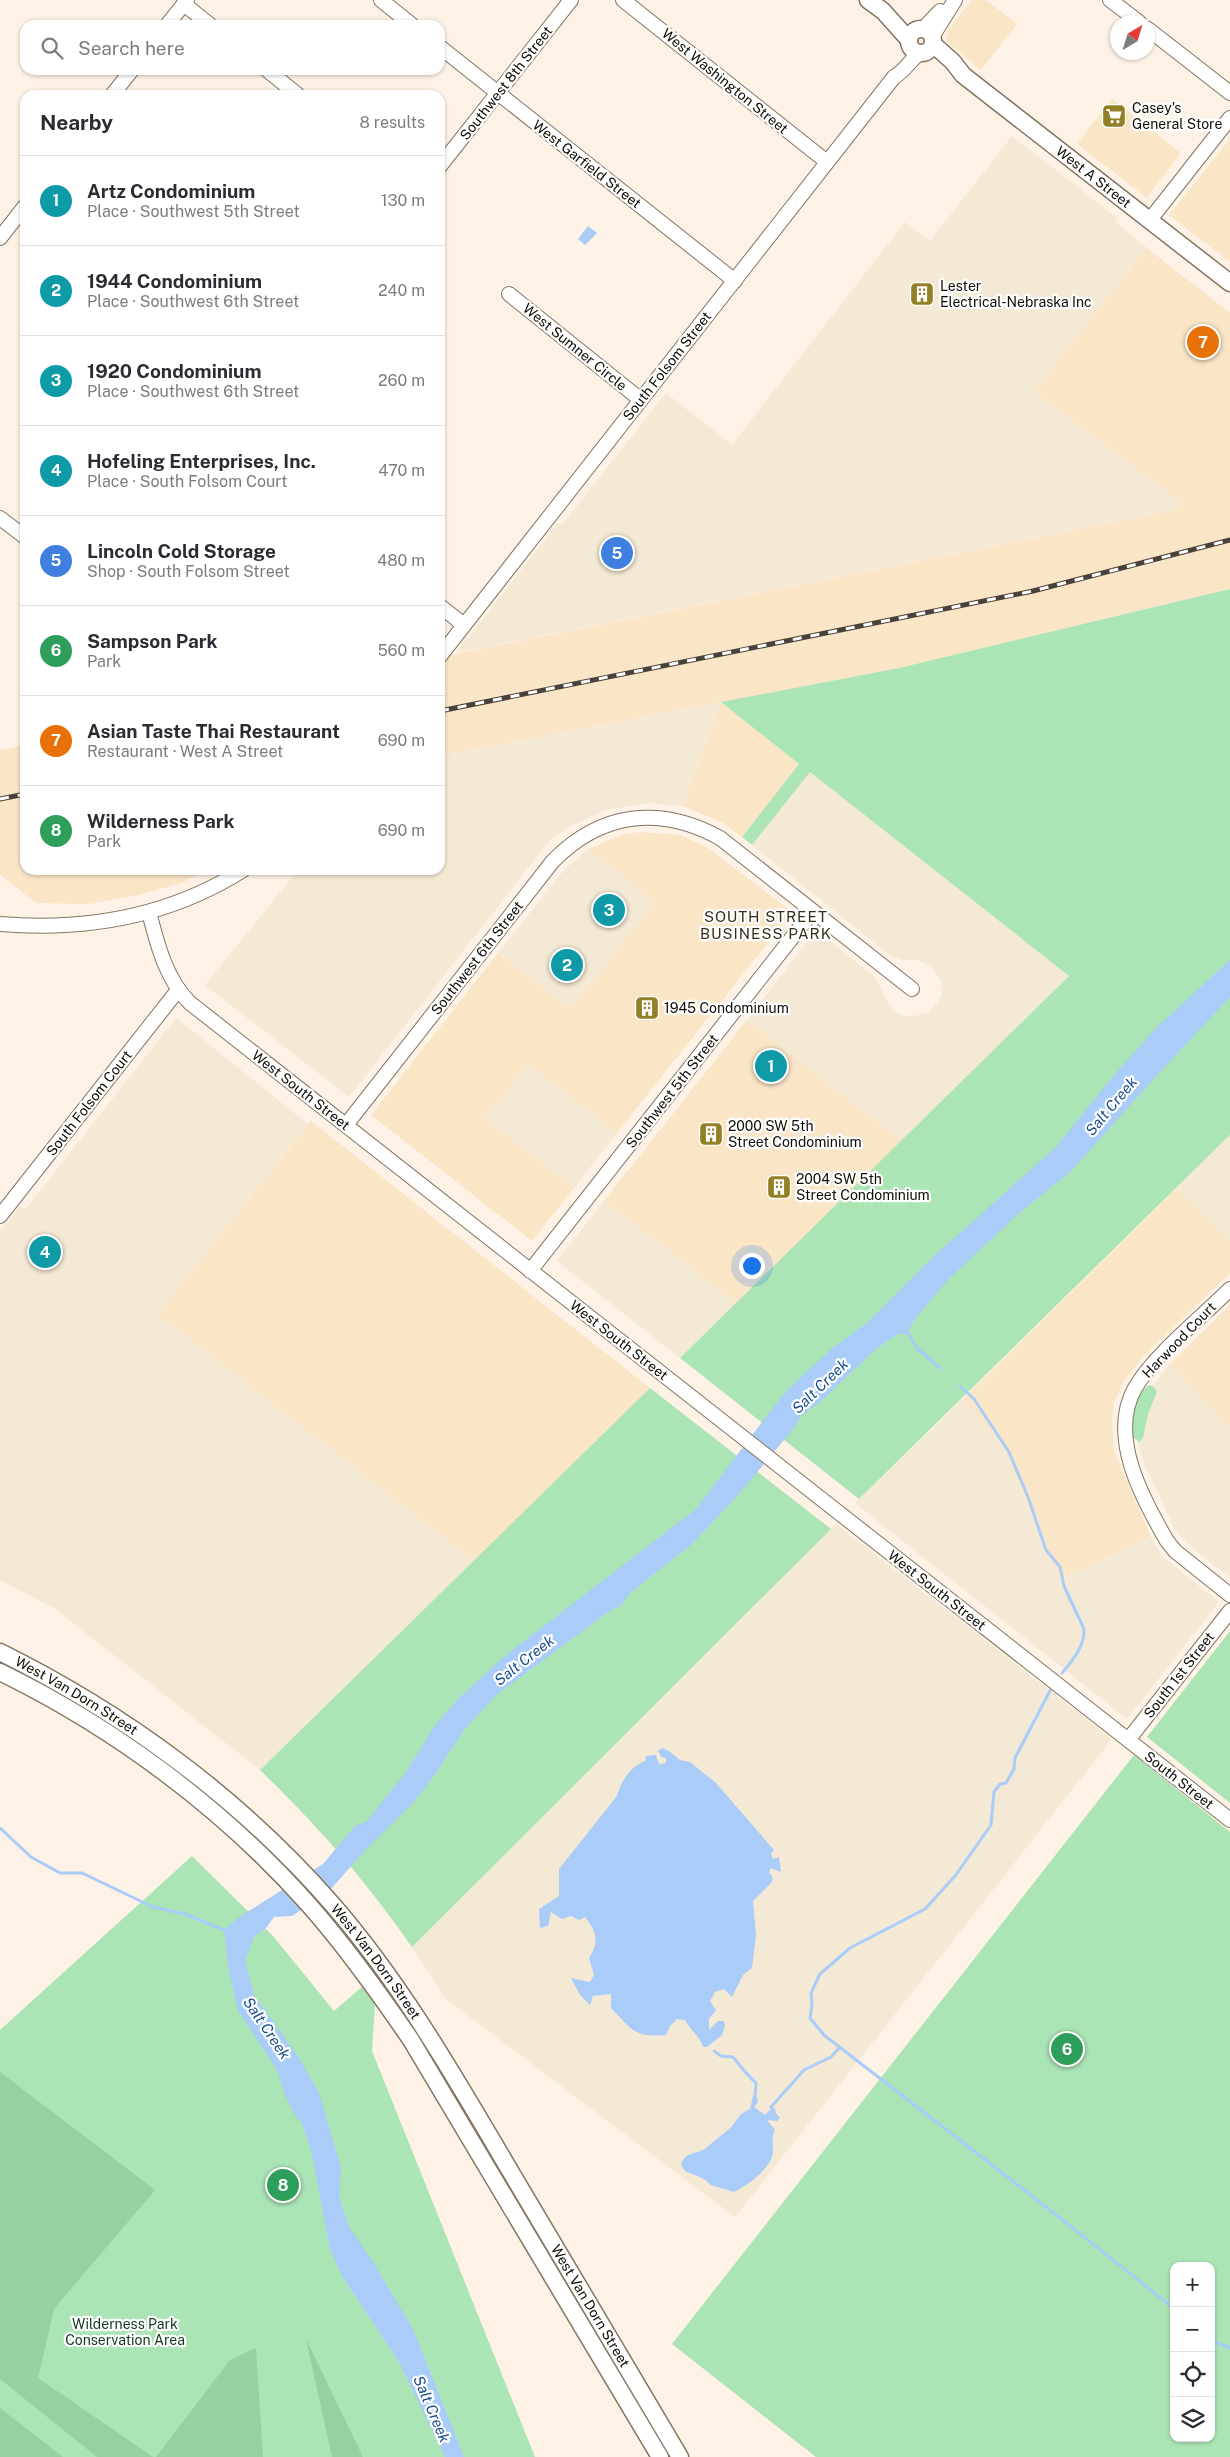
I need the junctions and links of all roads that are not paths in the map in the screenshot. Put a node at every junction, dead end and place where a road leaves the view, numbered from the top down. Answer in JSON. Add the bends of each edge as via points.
{"nodes":[{"id":1,"x":381,"y":0,"type":"edge"},
{"id":2,"x":571,"y":0,"type":"edge"},
{"id":3,"x":623,"y":0,"type":"edge"},
{"id":4,"x":868,"y":0,"type":"edge"},
{"id":5,"x":954,"y":0,"type":"edge"},
{"id":6,"x":1110,"y":0,"type":"edge"},
{"id":7,"x":185,"y":2,"type":"edge"},
{"id":8,"x":1130,"y":15,"type":"edge"},
{"id":9,"x":171,"y":20,"type":"edge"},
{"id":10,"x":205,"y":20,"type":"edge"},
{"id":11,"x":406,"y":20,"type":"edge"},
{"id":12,"x":1155,"y":34,"type":"edge"},
{"id":13,"x":921,"y":41,"type":"junction"},
{"id":14,"x":445,"y":51,"type":"edge"},
{"id":15,"x":128,"y":75,"type":"edge"},
{"id":16,"x":273,"y":75,"type":"edge"},
{"id":17,"x":116,"y":90,"type":"edge"},
{"id":18,"x":292,"y":90,"type":"edge"},
{"id":19,"x":498,"y":93,"type":"junction"},
{"id":20,"x":1230,"y":93,"type":"edge"},
{"id":21,"x":1230,"y":118,"type":"edge"},
{"id":22,"x":445,"y":160,"type":"edge"},
{"id":23,"x":827,"y":162,"type":"junction"},
{"id":24,"x":20,"y":212,"type":"edge"},
{"id":25,"x":1149,"y":221,"type":"junction"},
{"id":26,"x":0,"y":238,"type":"edge"},
{"id":27,"x":735,"y":280,"type":"junction"},
{"id":28,"x":1230,"y":283,"type":"edge"},
{"id":29,"x":509,"y":294,"type":"dead end"},
{"id":30,"x":641,"y":400,"type":"junction"},
{"id":31,"x":0,"y":518,"type":"edge"},
{"id":32,"x":20,"y":533,"type":"edge"},
{"id":33,"x":445,"y":610,"type":"edge"},
{"id":34,"x":464,"y":625,"type":"junction"},
{"id":35,"x":445,"y":650,"type":"edge"},
{"id":36,"x":234,"y":875,"type":"edge"},
{"id":37,"x":813,"y":911,"type":"junction"},
{"id":38,"x":149,"y":912,"type":"junction"},
{"id":39,"x":0,"y":924,"type":"edge"},
{"id":40,"x":912,"y":989,"type":"dead end"},
{"id":41,"x":178,"y":990,"type":"junction"},
{"id":42,"x":346,"y":1125,"type":"junction"},
{"id":43,"x":0,"y":1216,"type":"edge"},
{"id":44,"x":530,"y":1271,"type":"junction"},
{"id":45,"x":1230,"y":1289,"type":"edge"},
{"id":46,"x":1230,"y":1594,"type":"edge"},
{"id":47,"x":1230,"y":1611,"type":"edge"},
{"id":48,"x":0,"y":1652,"type":"edge"},
{"id":49,"x":0,"y":1672,"type":"edge"},
{"id":50,"x":1128,"y":1740,"type":"junction"},
{"id":51,"x":1230,"y":1820,"type":"edge"},
{"id":52,"x":660,"y":2457,"type":"edge"},
{"id":53,"x":680,"y":2457,"type":"edge"}],
"edges":[{"from":1,"to":11,"type":"street"},
{"from":2,"to":19,"type":"street","name":"Southwest 8th Street"},
{"from":3,"to":23,"type":"street","name":"West Washington Street"},
{"from":4,"to":13,"type":"main road","name":"West A Street","via":[[882,12],[893,14]]},
{"from":5,"to":13,"type":"street","name":"South Folsom Street"},
{"from":6,"to":8,"type":"street"},
{"from":7,"to":9,"type":"street"},
{"from":7,"to":10,"type":"street"},
{"from":12,"to":20,"type":"street"},
{"from":13,"to":23,"type":"street","name":"South Folsom Street","via":[[895,69],[894,77]]},
{"from":13,"to":25,"type":"main road","name":"West A Street","via":[[953,62],[957,70]]},
{"from":14,"to":19,"type":"street","name":"West Garfield Street"},
{"from":15,"to":17,"type":"street"},
{"from":16,"to":18,"type":"street"},
{"from":19,"to":22,"type":"street","name":"Southwest 8th Street"},
{"from":19,"to":27,"type":"street","name":"West Garfield Street"},
{"from":21,"to":25,"type":"street"},
{"from":23,"to":27,"type":"street","name":"South Folsom Street"},
{"from":24,"to":26,"type":"street"},
{"from":25,"to":28,"type":"main road","name":"West A Street"},
{"from":27,"to":30,"type":"street","name":"South Folsom Street"},
{"from":29,"to":30,"type":"street","name":"West Sumner Circle"},
{"from":30,"to":34,"type":"street","name":"South Folsom Street"},
{"from":31,"to":32,"type":"street"},
{"from":33,"to":34,"type":"street"},
{"from":34,"to":35,"type":"street","name":"South Folsom Street"},
{"from":36,"to":38,"type":"street","via":[[204,892]]},
{"from":37,"to":40,"type":"street","name":"Southwest 6th Street"},
{"from":37,"to":42,"type":"street","name":"Southwest 6th Street","via":[[720,838],[704,830],[669,819],[630,819],[595,829],[553,861]]},
{"from":37,"to":44,"type":"street","name":"Southwest 5th Street"},
{"from":38,"to":39,"type":"street","via":[[112,921],[62,927]]},
{"from":38,"to":41,"type":"street","name":"West South Street","via":[[163,957]]},
{"from":41,"to":42,"type":"street","name":"West South Street","via":[[190,1003]]},
{"from":41,"to":43,"type":"street","name":"South Folsom Court"},
{"from":42,"to":44,"type":"street","name":"West South Street"},
{"from":44,"to":50,"type":"street","name":"West South Street"},
{"from":45,"to":46,"type":"street","name":"Harwood Court","via":[[1140,1381],[1128,1408],[1125,1436],[1130,1462],[1166,1541]]},
{"from":47,"to":50,"type":"street","name":"South 1st Street"},
{"from":48,"to":53,"type":"main road","name":"West Van Dorn Street","via":[[64,1686],[133,1730],[203,1781],[263,1833],[330,1903],[369,1950],[442,2056]]},
{"from":49,"to":52,"type":"main road","name":"West Van Dorn Street","via":[[61,1704],[184,1788],[245,1839],[308,1904],[356,1962],[411,2040]]},
{"from":50,"to":51,"type":"street","name":"South Street"}]}
